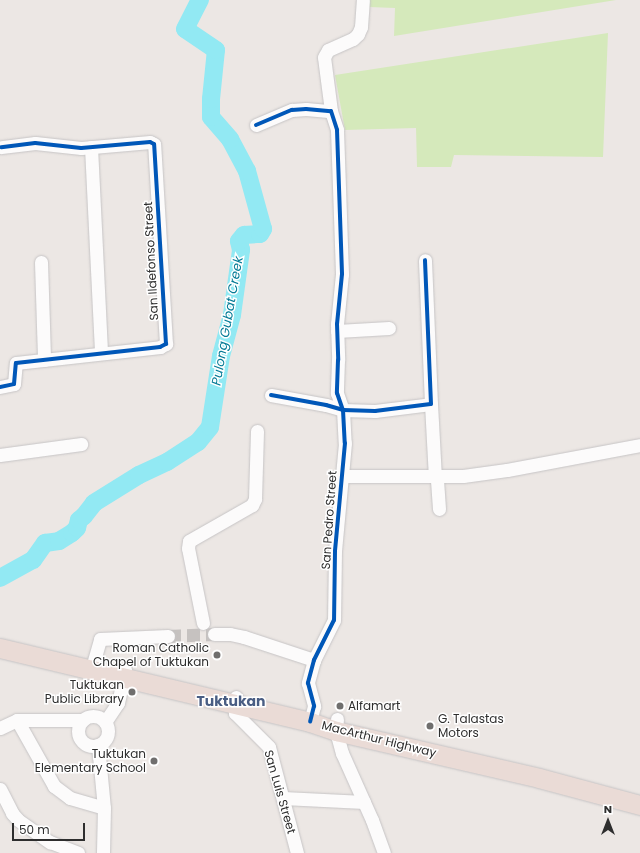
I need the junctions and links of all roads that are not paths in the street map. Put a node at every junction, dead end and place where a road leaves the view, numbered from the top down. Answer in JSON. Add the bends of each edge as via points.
{"nodes":[{"id":1,"x":363,"y":0,"type":"edge"},
{"id":2,"x":331,"y":111,"type":"junction"},
{"id":3,"x":256,"y":125,"type":"dead end"},
{"id":4,"x":1,"y":147,"type":"dead end"},
{"id":5,"x":91,"y":147,"type":"junction"},
{"id":6,"x":425,"y":260,"type":"dead end"},
{"id":7,"x":41,"y":262,"type":"dead end"},
{"id":8,"x":389,"y":328,"type":"dead end"},
{"id":9,"x":337,"y":331,"type":"junction"},
{"id":10,"x":101,"y":353,"type":"junction"},
{"id":11,"x":44,"y":360,"type":"junction"},
{"id":12,"x":0,"y":387,"type":"edge"},
{"id":13,"x":271,"y":395,"type":"dead end"},
{"id":14,"x":431,"y":404,"type":"junction"},
{"id":15,"x":343,"y":410,"type":"junction"},
{"id":16,"x":257,"y":431,"type":"dead end"},
{"id":17,"x":81,"y":444,"type":"dead end"},
{"id":18,"x":640,"y":445,"type":"edge"},
{"id":19,"x":0,"y":456,"type":"edge"},
{"id":20,"x":342,"y":476,"type":"junction"},
{"id":21,"x":435,"y":477,"type":"junction"},
{"id":22,"x":439,"y":509,"type":"dead end"},
{"id":23,"x":204,"y":622,"type":"dead end"},
{"id":24,"x":214,"y":634,"type":"tunnel mouth"},
{"id":25,"x":168,"y":636,"type":"tunnel mouth"},
{"id":26,"x":0,"y":639,"type":"edge"},
{"id":27,"x":0,"y":648,"type":"edge"},
{"id":28,"x":314,"y":660,"type":"junction"},
{"id":29,"x":92,"y":666,"type":"junction"},
{"id":30,"x":124,"y":674,"type":"junction"},
{"id":31,"x":235,"y":700,"type":"junction"},
{"id":32,"x":311,"y":717,"type":"junction"},
{"id":33,"x":17,"y":720,"type":"junction"},
{"id":34,"x":83,"y":720,"type":"junction"},
{"id":35,"x":105,"y":722,"type":"junction"},
{"id":36,"x":337,"y":725,"type":"junction"},
{"id":37,"x":0,"y":728,"type":"edge"},
{"id":38,"x":98,"y":745,"type":"junction"},
{"id":39,"x":0,"y":789,"type":"edge"},
{"id":40,"x":640,"y":795,"type":"edge"},
{"id":41,"x":283,"y":798,"type":"junction"},
{"id":42,"x":364,"y":802,"type":"junction"},
{"id":43,"x":640,"y":805,"type":"edge"},
{"id":44,"x":104,"y":808,"type":"junction"},
{"id":45,"x":78,"y":853,"type":"edge"},
{"id":46,"x":102,"y":853,"type":"edge"},
{"id":47,"x":298,"y":853,"type":"edge"},
{"id":48,"x":384,"y":853,"type":"edge"}],
"edges":[{"from":1,"to":2,"type":"street","name":"San Pedro Street","via":[[361,28],[358,34],[353,39],[328,50],[324,57]]},
{"from":2,"to":3,"type":"street","via":[[292,110]]},
{"from":2,"to":9,"type":"street","name":"San Pedro Street","via":[[337,130],[342,274]]},
{"from":4,"to":5,"type":"street","name":"San Ildefonso Street","via":[[35,143]]},
{"from":5,"to":10,"type":"street"},
{"from":5,"to":10,"type":"street","name":"San Ildefonso Street","via":[[150,142],[154,144],[166,344],[160,348]]},
{"from":6,"to":14,"type":"street"},
{"from":7,"to":11,"type":"street"},
{"from":8,"to":9,"type":"street"},
{"from":9,"to":15,"type":"street","name":"San Pedro Street","via":[[337,393]]},
{"from":10,"to":11,"type":"street","name":"San Ildefonso Street"},
{"from":11,"to":12,"type":"street","name":"San Ildefonso Street","via":[[16,363],[14,384]]},
{"from":13,"to":15,"type":"street"},
{"from":14,"to":15,"type":"street","via":[[375,411]]},
{"from":14,"to":21,"type":"street"},
{"from":15,"to":20,"type":"street","name":"San Pedro Street","via":[[346,443]]},
{"from":16,"to":23,"type":"street","via":[[255,499],[252,505],[189,541],[188,548]]},
{"from":17,"to":19,"type":"street"},
{"from":18,"to":21,"type":"street","via":[[507,470]]},
{"from":20,"to":21,"type":"street"},
{"from":20,"to":28,"type":"street","name":"San Pedro Street","via":[[335,551],[334,620]]},
{"from":21,"to":22,"type":"street","via":[[438,480]]},
{"from":24,"to":28,"type":"street","via":[[244,637]]},
{"from":25,"to":29,"type":"street","via":[[100,639]]},
{"from":26,"to":29,"type":"highway","name":"MacArthur Highway"},
{"from":27,"to":29,"type":"highway","name":"MacArthur Highway"},
{"from":28,"to":32,"type":"street","name":"San Pedro Street","via":[[308,683],[314,706]]},
{"from":29,"to":30,"type":"highway","name":"MacArthur Highway"},
{"from":30,"to":31,"type":"highway","name":"MacArthur Highway"},
{"from":30,"to":35,"type":"street","via":[[118,703]]},
{"from":31,"to":32,"type":"highway","name":"MacArthur Highway"},
{"from":31,"to":41,"type":"street","name":"San Luis Street","via":[[235,713],[269,747]]},
{"from":32,"to":36,"type":"highway","name":"MacArthur Highway"},
{"from":33,"to":34,"type":"street"},
{"from":33,"to":37,"type":"street"},
{"from":33,"to":44,"type":"street","via":[[54,786],[70,798]]},
{"from":34,"to":35,"type":"street","via":[[97,717]]},
{"from":34,"to":38,"type":"street","via":[[78,732],[80,740],[89,746]]},
{"from":35,"to":38,"type":"street","via":[[107,738]]},
{"from":36,"to":40,"type":"highway","name":"MacArthur Highway","via":[[594,782]]},
{"from":36,"to":42,"type":"street","via":[[342,753]]},
{"from":36,"to":43,"type":"highway","name":"MacArthur Highway"},
{"from":38,"to":44,"type":"street"},
{"from":39,"to":45,"type":"street","via":[[18,820],[50,842]]},
{"from":41,"to":42,"type":"street"},
{"from":41,"to":47,"type":"street","name":"San Luis Street"},
{"from":42,"to":48,"type":"street"},
{"from":44,"to":46,"type":"street"}]}
